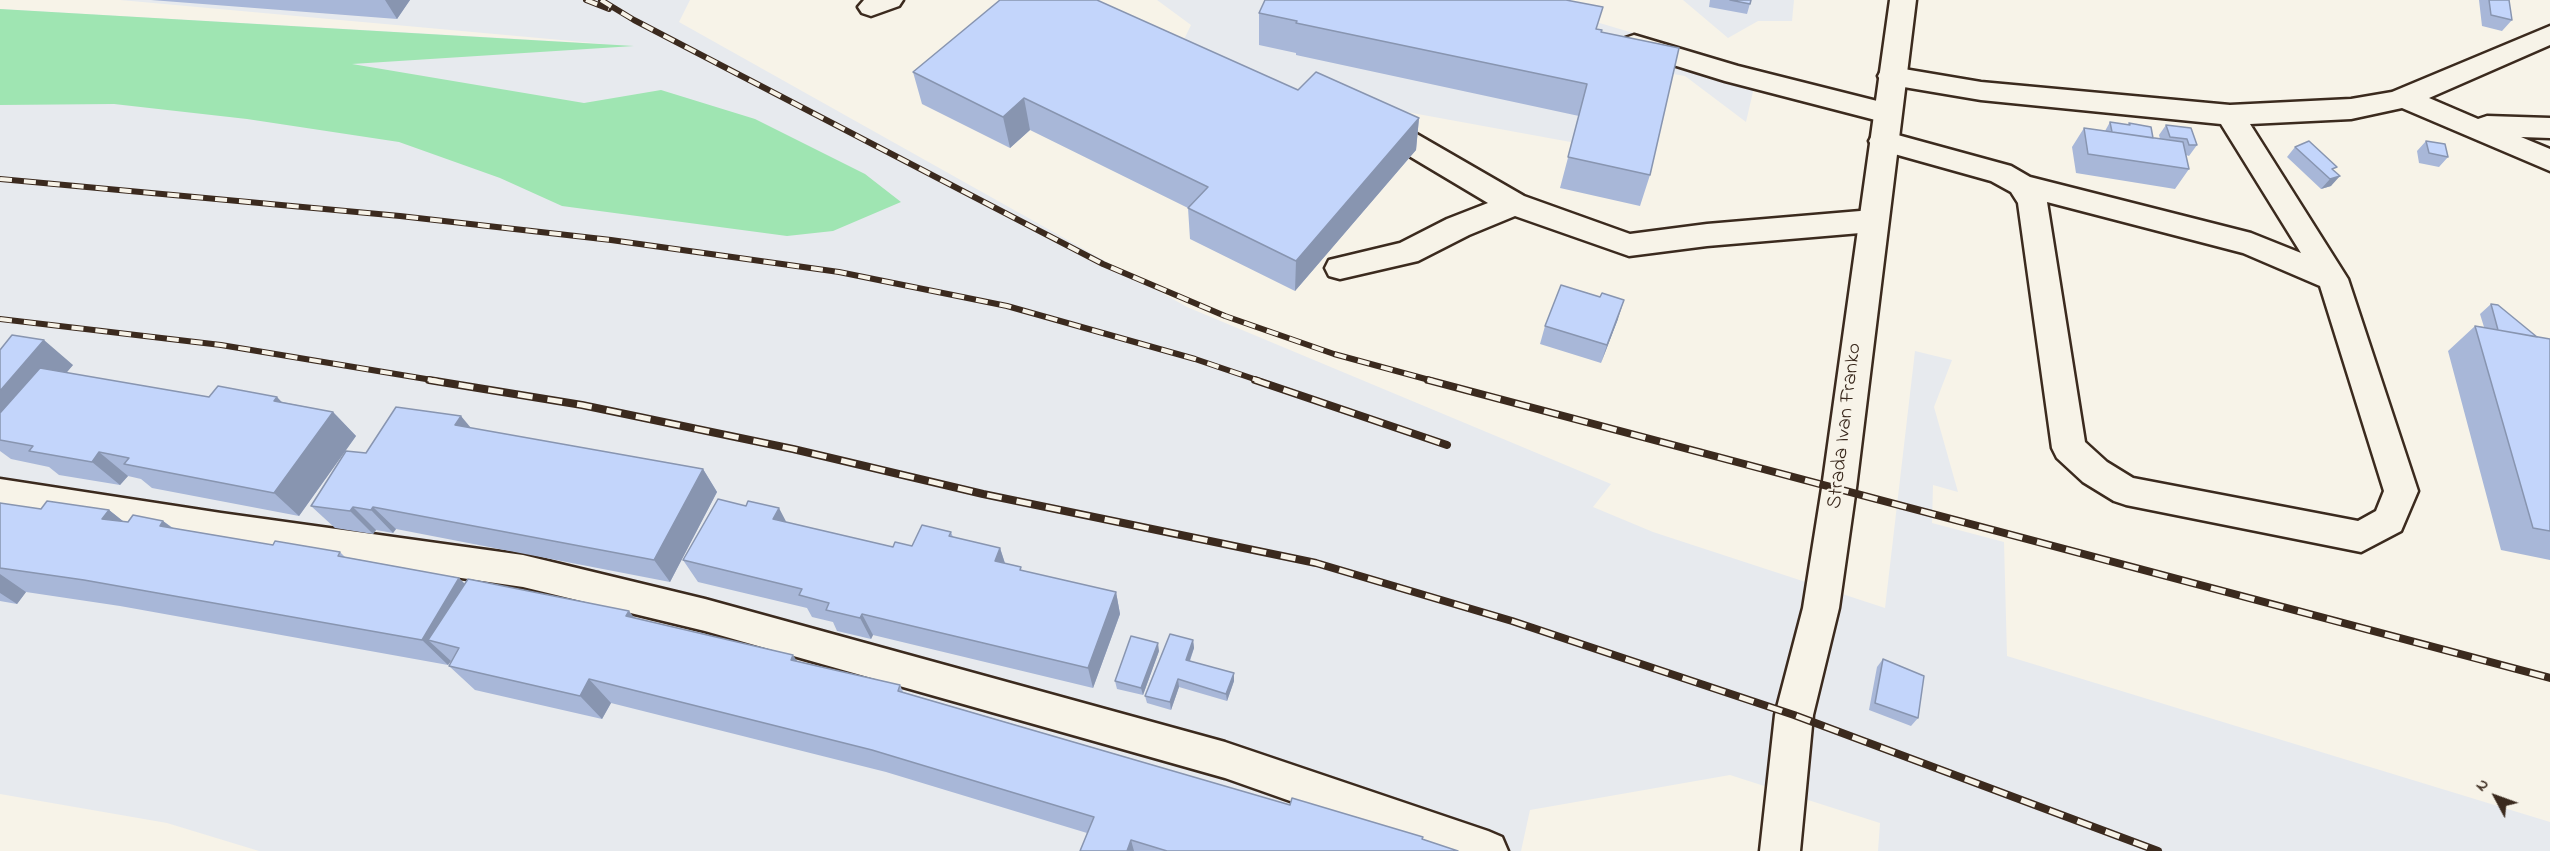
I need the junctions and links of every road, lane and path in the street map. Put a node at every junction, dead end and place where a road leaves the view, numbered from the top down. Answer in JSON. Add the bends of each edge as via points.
{"nodes":[{"id":1,"x":1903,"y":0,"type":"edge"},
{"id":2,"x":2550,"y":35,"type":"edge"},
{"id":3,"x":1609,"y":37,"type":"edge"},
{"id":4,"x":1892,"y":75,"type":"junction"},
{"id":5,"x":2404,"y":98,"type":"junction"},
{"id":6,"x":1353,"y":114,"type":"edge"},
{"id":7,"x":2230,"y":115,"type":"junction"},
{"id":8,"x":2470,"y":125,"type":"junction"},
{"id":9,"x":1885,"y":127,"type":"junction"},
{"id":10,"x":2550,"y":128,"type":"edge"},
{"id":11,"x":2550,"y":161,"type":"edge"},
{"id":12,"x":2021,"y":184,"type":"junction"},
{"id":13,"x":1514,"y":204,"type":"junction"},
{"id":14,"x":1872,"y":221,"type":"junction"},
{"id":15,"x":1340,"y":268,"type":"dead end"},
{"id":16,"x":2333,"y":279,"type":"junction"},
{"id":17,"x":0,"y":493,"type":"edge"},
{"id":18,"x":1488,"y":851,"type":"edge"},
{"id":19,"x":1780,"y":851,"type":"edge"}],
"edges":[{"from":1,"to":4,"type":"main road","name":"Strada Ivan Franko"},
{"from":2,"to":5,"type":"main road"},
{"from":3,"to":9,"type":"main road","via":[[1735,74]]},
{"from":4,"to":7,"type":"main road","via":[[1981,91]]},
{"from":4,"to":9,"type":"main road","name":"Strada Ivan Franko"},
{"from":5,"to":7,"type":"main road","via":[[2350,109]]},
{"from":5,"to":8,"type":"main road"},
{"from":6,"to":13,"type":"main road"},
{"from":7,"to":16,"type":"main road"},
{"from":8,"to":10,"type":"main road"},
{"from":8,"to":11,"type":"main road"},
{"from":9,"to":12,"type":"main road"},
{"from":9,"to":14,"type":"main road","name":"Strada Ivan Franko"},
{"from":12,"to":16,"type":"main road","via":[[2251,244]]},
{"from":12,"to":16,"type":"main road","via":[[2032,201],[2069,447],[2095,472],[2126,490],[2361,537],[2388,521],[2401,491]]},
{"from":13,"to":14,"type":"main road","via":[[1629,245]]},
{"from":13,"to":15,"type":"main road","via":[[1407,253]]},
{"from":14,"to":19,"type":"main road","name":"Strada Ivan Franko","via":[[1839,488],[1821,608],[1794,715]]},
{"from":17,"to":18,"type":"main road","via":[[557,579],[705,615],[1225,760]]}]}
